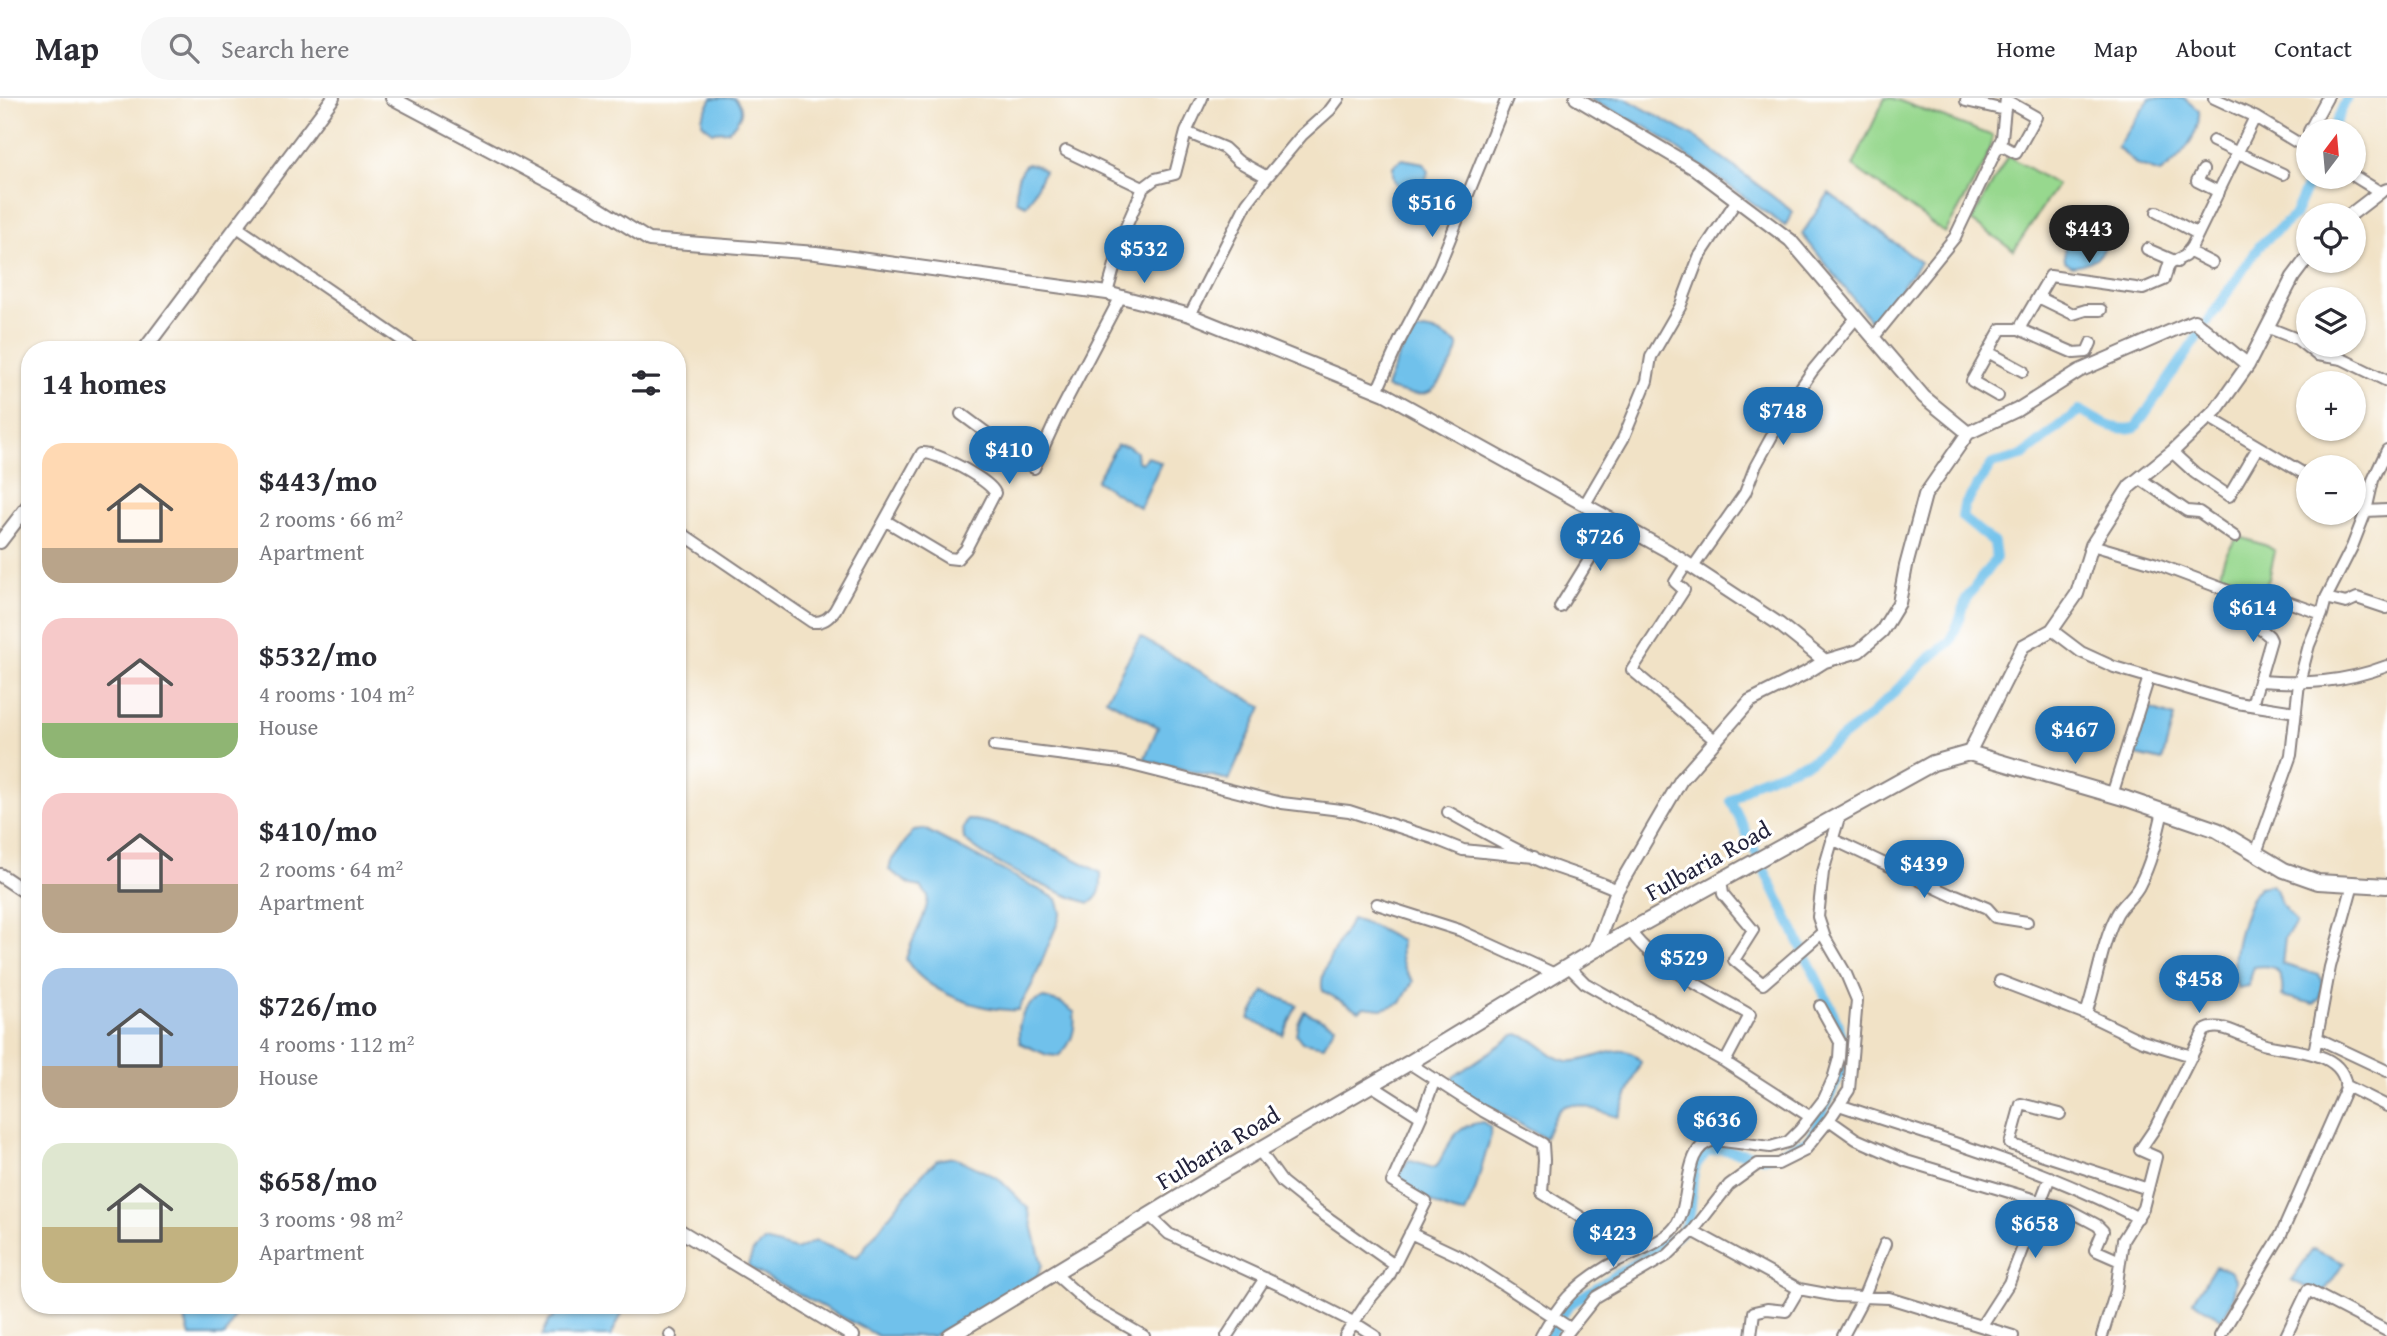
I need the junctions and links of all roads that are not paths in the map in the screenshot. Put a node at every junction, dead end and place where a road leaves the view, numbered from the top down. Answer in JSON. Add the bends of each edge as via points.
{"nodes":[{"id":1,"x":333,"y":98,"type":"edge"},
{"id":2,"x":392,"y":98,"type":"edge"},
{"id":3,"x":1202,"y":98,"type":"edge"},
{"id":4,"x":1339,"y":98,"type":"edge"},
{"id":5,"x":1507,"y":98,"type":"edge"},
{"id":6,"x":1576,"y":98,"type":"edge"},
{"id":7,"x":1952,"y":98,"type":"edge"},
{"id":8,"x":2328,"y":98,"type":"edge"},
{"id":9,"x":2217,"y":99,"type":"edge"},
{"id":10,"x":1966,"y":100,"type":"edge"},
{"id":11,"x":2006,"y":103,"type":"edge"},
{"id":12,"x":2255,"y":117,"type":"junction"},
{"id":13,"x":2316,"y":119,"type":"edge"},
{"id":14,"x":1186,"y":132,"type":"junction"},
{"id":15,"x":2213,"y":141,"type":"dead end"},
{"id":16,"x":2296,"y":142,"type":"edge"},
{"id":17,"x":1999,"y":144,"type":"junction"},
{"id":18,"x":1066,"y":151,"type":"dead end"},
{"id":19,"x":2238,"y":153,"type":"junction"},
{"id":20,"x":2203,"y":170,"type":"dead end"},
{"id":21,"x":2283,"y":174,"type":"dead end"},
{"id":22,"x":1267,"y":177,"type":"junction"},
{"id":23,"x":2366,"y":182,"type":"edge"},
{"id":24,"x":1143,"y":188,"type":"junction"},
{"id":25,"x":2384,"y":191,"type":"edge"},
{"id":26,"x":2218,"y":192,"type":"junction"},
{"id":27,"x":1737,"y":200,"type":"junction"},
{"id":28,"x":2366,"y":204,"type":"edge"},
{"id":29,"x":2157,"y":212,"type":"dead end"},
{"id":30,"x":237,"y":227,"type":"junction"},
{"id":31,"x":2198,"y":234,"type":"junction"},
{"id":32,"x":2147,"y":249,"type":"dead end"},
{"id":33,"x":2188,"y":251,"type":"junction"},
{"id":34,"x":2177,"y":262,"type":"junction"},
{"id":35,"x":2212,"y":263,"type":"dead end"},
{"id":36,"x":2297,"y":273,"type":"edge"},
{"id":37,"x":1107,"y":293,"type":"junction"},
{"id":38,"x":1121,"y":296,"type":"junction"},
{"id":39,"x":2038,"y":297,"type":"junction"},
{"id":40,"x":2101,"y":310,"type":"dead end"},
{"id":41,"x":1190,"y":315,"type":"junction"},
{"id":42,"x":1856,"y":318,"type":"junction"},
{"id":43,"x":2269,"y":328,"type":"junction"},
{"id":44,"x":2019,"y":329,"type":"junction"},
{"id":45,"x":1873,"y":338,"type":"junction"},
{"id":46,"x":151,"y":341,"type":"edge"},
{"id":47,"x":403,"y":341,"type":"edge"},
{"id":48,"x":2091,"y":343,"type":"dead end"},
{"id":49,"x":1988,"y":352,"type":"junction"},
{"id":50,"x":2248,"y":365,"type":"junction"},
{"id":51,"x":2023,"y":370,"type":"dead end"},
{"id":52,"x":2387,"y":381,"type":"edge"},
{"id":53,"x":1377,"y":391,"type":"junction"},
{"id":54,"x":1998,"y":396,"type":"dead end"},
{"id":55,"x":961,"y":414,"type":"dead end"},
{"id":56,"x":2210,"y":418,"type":"junction"},
{"id":57,"x":1968,"y":433,"type":"junction"},
{"id":58,"x":2258,"y":447,"type":"junction"},
{"id":59,"x":2387,"y":450,"type":"edge"},
{"id":60,"x":2172,"y":452,"type":"junction"},
{"id":61,"x":2296,"y":469,"type":"edge"},
{"id":62,"x":2139,"y":478,"type":"junction"},
{"id":63,"x":1585,"y":504,"type":"junction"},
{"id":64,"x":2387,"y":510,"type":"edge"},
{"id":65,"x":2366,"y":511,"type":"joint"},
{"id":66,"x":21,"y":514,"type":"edge"},
{"id":67,"x":886,"y":521,"type":"junction"},
{"id":68,"x":1613,"y":521,"type":"junction"},
{"id":69,"x":2361,"y":525,"type":"edge"},
{"id":70,"x":686,"y":536,"type":"edge"},
{"id":71,"x":2235,"y":537,"type":"dead end"},
{"id":72,"x":0,"y":542,"type":"edge"},
{"id":73,"x":2092,"y":545,"type":"junction"},
{"id":74,"x":1690,"y":565,"type":"junction"},
{"id":75,"x":2242,"y":596,"type":"junction"},
{"id":76,"x":2326,"y":598,"type":"junction"},
{"id":77,"x":1560,"y":607,"type":"dead end"},
{"id":78,"x":2387,"y":608,"type":"edge"},
{"id":79,"x":2322,"y":614,"type":"junction"},
{"id":80,"x":2052,"y":630,"type":"junction"},
{"id":81,"x":1825,"y":661,"type":"junction"},
{"id":82,"x":2387,"y":666,"type":"edge"},
{"id":83,"x":2149,"y":677,"type":"junction"},
{"id":84,"x":2259,"y":681,"type":"junction"},
{"id":85,"x":2299,"y":683,"type":"junction"},
{"id":86,"x":2252,"y":705,"type":"junction"},
{"id":87,"x":2296,"y":712,"type":"junction"},
{"id":88,"x":1716,"y":741,"type":"junction"},
{"id":89,"x":995,"y":746,"type":"dead end"},
{"id":90,"x":1969,"y":753,"type":"junction"},
{"id":91,"x":2112,"y":795,"type":"junction"},
{"id":92,"x":2163,"y":811,"type":"junction"},
{"id":93,"x":1447,"y":812,"type":"dead end"},
{"id":94,"x":1840,"y":814,"type":"junction"},
{"id":95,"x":1832,"y":839,"type":"junction"},
{"id":96,"x":2256,"y":853,"type":"junction"},
{"id":97,"x":1534,"y":857,"type":"junction"},
{"id":98,"x":0,"y":875,"type":"edge"},
{"id":99,"x":1721,"y":880,"type":"junction"},
{"id":100,"x":2353,"y":884,"type":"junction"},
{"id":101,"x":2387,"y":886,"type":"edge"},
{"id":102,"x":21,"y":889,"type":"edge"},
{"id":103,"x":1617,"y":890,"type":"junction"},
{"id":104,"x":1377,"y":904,"type":"dead end"},
{"id":105,"x":2027,"y":922,"type":"dead end"},
{"id":106,"x":1630,"y":930,"type":"junction"},
{"id":107,"x":1823,"y":932,"type":"junction"},
{"id":108,"x":1595,"y":950,"type":"junction"},
{"id":109,"x":1568,"y":966,"type":"junction"},
{"id":110,"x":1555,"y":974,"type":"junction"},
{"id":111,"x":2000,"y":981,"type":"dead end"},
{"id":112,"x":1820,"y":1006,"type":"dead end"},
{"id":113,"x":2086,"y":1014,"type":"junction"},
{"id":114,"x":2317,"y":1038,"type":"junction"},
{"id":115,"x":2314,"y":1053,"type":"junction"},
{"id":116,"x":2192,"y":1056,"type":"junction"},
{"id":117,"x":1725,"y":1062,"type":"junction"},
{"id":118,"x":1409,"y":1063,"type":"junction"},
{"id":119,"x":2387,"y":1071,"type":"edge"},
{"id":120,"x":1435,"y":1079,"type":"junction"},
{"id":121,"x":2345,"y":1084,"type":"junction"},
{"id":122,"x":1371,"y":1085,"type":"junction"},
{"id":123,"x":1839,"y":1105,"type":"junction"},
{"id":124,"x":2387,"y":1106,"type":"edge"},
{"id":125,"x":2060,"y":1114,"type":"dead end"},
{"id":126,"x":1809,"y":1116,"type":"junction"},
{"id":127,"x":1421,"y":1117,"type":"junction"},
{"id":128,"x":1829,"y":1121,"type":"junction"},
{"id":129,"x":1259,"y":1150,"type":"junction"},
{"id":130,"x":2049,"y":1177,"type":"junction"},
{"id":131,"x":2148,"y":1189,"type":"junction"},
{"id":132,"x":2042,"y":1202,"type":"junction"},
{"id":133,"x":1149,"y":1215,"type":"junction"},
{"id":134,"x":2138,"y":1218,"type":"junction"},
{"id":135,"x":1693,"y":1231,"type":"junction"},
{"id":136,"x":1410,"y":1233,"type":"junction"},
{"id":137,"x":686,"y":1234,"type":"edge"},
{"id":138,"x":1885,"y":1244,"type":"dead end"},
{"id":139,"x":1637,"y":1252,"type":"junction"},
{"id":140,"x":2120,"y":1261,"type":"junction"},
{"id":141,"x":1393,"y":1264,"type":"junction"},
{"id":142,"x":1054,"y":1273,"type":"junction"},
{"id":143,"x":1265,"y":1278,"type":"junction"},
{"id":144,"x":1799,"y":1289,"type":"junction"},
{"id":145,"x":1863,"y":1298,"type":"junction"},
{"id":146,"x":1552,"y":1316,"type":"junction"},
{"id":147,"x":1353,"y":1322,"type":"junction"},
{"id":148,"x":1982,"y":1325,"type":"junction"},
{"id":149,"x":2387,"y":1331,"type":"edge"},
{"id":150,"x":1568,"y":1332,"type":"edge"},
{"id":151,"x":956,"y":1335,"type":"edge"},
{"id":152,"x":853,"y":1336,"type":"edge"},
{"id":153,"x":1144,"y":1336,"type":"edge"},
{"id":154,"x":1227,"y":1336,"type":"edge"},
{"id":155,"x":1345,"y":1336,"type":"edge"},
{"id":156,"x":1375,"y":1336,"type":"edge"},
{"id":157,"x":1541,"y":1336,"type":"edge"},
{"id":158,"x":1751,"y":1336,"type":"edge"},
{"id":159,"x":1843,"y":1336,"type":"edge"},
{"id":160,"x":2013,"y":1336,"type":"edge"},
{"id":161,"x":2102,"y":1336,"type":"edge"},
{"id":162,"x":2220,"y":1336,"type":"edge"},
{"id":163,"x":2286,"y":1336,"type":"edge"}],
"edges":[{"from":1,"to":30,"type":"street"},
{"from":2,"to":37,"type":"street","via":[[592,204],[649,240],[817,253]]},
{"from":3,"to":14,"type":"street"},
{"from":4,"to":22,"type":"street"},
{"from":5,"to":53,"type":"street","via":[[1437,268]]},
{"from":6,"to":27,"type":"street","via":[[1694,168]]},
{"from":7,"to":10,"type":"street"},
{"from":8,"to":13,"type":"street"},
{"from":9,"to":12,"type":"street"},
{"from":10,"to":11,"type":"street"},
{"from":11,"to":17,"type":"street"},
{"from":11,"to":17,"type":"street","via":[[2036,117],[2016,153]]},
{"from":12,"to":16,"type":"street"},
{"from":12,"to":19,"type":"street"},
{"from":14,"to":22,"type":"street","via":[[1224,148]]},
{"from":14,"to":24,"type":"street","via":[[1175,174]]},
{"from":15,"to":19,"type":"street"},
{"from":17,"to":45,"type":"street","via":[[1955,237]]},
{"from":18,"to":24,"type":"street"},
{"from":19,"to":21,"type":"street"},
{"from":19,"to":26,"type":"street"},
{"from":20,"to":26,"type":"street","via":[[2197,181]]},
{"from":22,"to":41,"type":"street","via":[[1247,202]]},
{"from":23,"to":25,"type":"street"},
{"from":24,"to":37,"type":"street","via":[[1125,229]]},
{"from":25,"to":28,"type":"street"},
{"from":26,"to":31,"type":"street"},
{"from":27,"to":42,"type":"street","via":[[1790,240]]},
{"from":27,"to":63,"type":"street","via":[[1699,257],[1680,307],[1651,357],[1647,381],[1623,439]]},
{"from":29,"to":31,"type":"street"},
{"from":30,"to":46,"type":"street"},
{"from":30,"to":47,"type":"street"},
{"from":31,"to":33,"type":"street"},
{"from":32,"to":34,"type":"street"},
{"from":33,"to":34,"type":"street"},
{"from":33,"to":35,"type":"street"},
{"from":34,"to":39,"type":"street","via":[[2169,264],[2164,280],[2143,289],[2050,276]]},
{"from":36,"to":43,"type":"street"},
{"from":37,"to":38,"type":"street"},
{"from":38,"to":41,"type":"street"},
{"from":38,"to":55,"type":"street","via":[[1034,468]]},
{"from":39,"to":40,"type":"street","via":[[2073,314]]},
{"from":39,"to":44,"type":"street"},
{"from":41,"to":53,"type":"street"},
{"from":42,"to":45,"type":"street"},
{"from":42,"to":74,"type":"street","via":[[1790,403],[1745,493]]},
{"from":43,"to":50,"type":"street"},
{"from":43,"to":52,"type":"street","via":[[2294,338],[2317,355],[2339,358]]},
{"from":44,"to":48,"type":"street","via":[[2074,354],[2087,352]]},
{"from":44,"to":49,"type":"street","via":[[2001,329]]},
{"from":45,"to":57,"type":"street","via":[[1924,397]]},
{"from":49,"to":51,"type":"street"},
{"from":49,"to":54,"type":"street","via":[[1972,381]]},
{"from":50,"to":56,"type":"street"},
{"from":50,"to":57,"type":"street","via":[[2194,321],[2079,370],[2017,410]]},
{"from":53,"to":63,"type":"street"},
{"from":56,"to":58,"type":"street"},
{"from":56,"to":60,"type":"street"},
{"from":57,"to":81,"type":"street","via":[[1925,495],[1899,603],[1882,631],[1859,651]]},
{"from":58,"to":60,"type":"street","via":[[2229,496]]},
{"from":58,"to":61,"type":"street"},
{"from":59,"to":65,"type":"street"},
{"from":60,"to":62,"type":"street"},
{"from":62,"to":71,"type":"street"},
{"from":62,"to":73,"type":"street"},
{"from":63,"to":68,"type":"street"},
{"from":64,"to":65,"type":"street"},
{"from":66,"to":72,"type":"street"},
{"from":67,"to":67,"type":"street","via":[[957,559],[992,503],[994,489],[933,453],[922,453]]},
{"from":67,"to":70,"type":"street","via":[[835,610],[818,623]]},
{"from":68,"to":74,"type":"street"},
{"from":68,"to":77,"type":"street"},
{"from":69,"to":76,"type":"street"},
{"from":73,"to":75,"type":"street"},
{"from":73,"to":80,"type":"street","via":[[2077,594]]},
{"from":74,"to":81,"type":"street"},
{"from":74,"to":88,"type":"street","via":[[1675,582],[1684,590],[1632,670]]},
{"from":75,"to":79,"type":"street","via":[[2285,601]]},
{"from":75,"to":84,"type":"street","via":[[2241,609],[2247,619],[2271,640]]},
{"from":76,"to":78,"type":"street","via":[[2346,603],[2357,598]]},
{"from":76,"to":79,"type":"street"},
{"from":79,"to":85,"type":"street"},
{"from":80,"to":83,"type":"street","via":[[2081,652]]},
{"from":80,"to":90,"type":"street","via":[[2023,646]]},
{"from":81,"to":88,"type":"street","via":[[1750,701]]},
{"from":82,"to":85,"type":"street","via":[[2339,680]]},
{"from":83,"to":86,"type":"street"},
{"from":83,"to":91,"type":"street"},
{"from":84,"to":85,"type":"street"},
{"from":84,"to":86,"type":"street"},
{"from":85,"to":87,"type":"street"},
{"from":86,"to":87,"type":"street"},
{"from":87,"to":96,"type":"street","via":[[2291,755]]},
{"from":88,"to":103,"type":"street","via":[[1681,780]]},
{"from":89,"to":97,"type":"street","via":[[1120,762],[1282,803],[1349,811],[1463,850]]},
{"from":90,"to":91,"type":"main road"},
{"from":90,"to":94,"type":"main road","name":"Fulbaria Road","via":[[1933,763]]},
{"from":91,"to":92,"type":"main road"},
{"from":92,"to":96,"type":"main road","via":[[2217,830]]},
{"from":92,"to":113,"type":"street","via":[[2139,887],[2118,912],[2105,942]]},
{"from":93,"to":97,"type":"street"},
{"from":94,"to":95,"type":"street"},
{"from":94,"to":99,"type":"main road","name":"Fulbaria Road"},
{"from":95,"to":105,"type":"street","via":[[1987,908],[1995,917]]},
{"from":95,"to":107,"type":"street","via":[[1819,904]]},
{"from":96,"to":100,"type":"main road","via":[[2284,870],[2318,881]]},
{"from":97,"to":103,"type":"street"},
{"from":98,"to":102,"type":"street"},
{"from":99,"to":106,"type":"main road","name":"Fulbaria Road"},
{"from":99,"to":107,"type":"street","via":[[1723,894],[1753,930],[1734,960],[1763,984]]},
{"from":100,"to":101,"type":"main road"},
{"from":100,"to":114,"type":"street","via":[[2330,967]]},
{"from":103,"to":108,"type":"street"},
{"from":104,"to":110,"type":"street","via":[[1459,930]]},
{"from":106,"to":108,"type":"main road","name":"Fulbaria Road"},
{"from":106,"to":117,"type":"street","via":[[1636,942],[1672,968],[1750,1015]]},
{"from":107,"to":123,"type":"street","via":[[1857,1000],[1849,1090]]},
{"from":108,"to":109,"type":"main road","name":"Fulbaria Road"},
{"from":109,"to":110,"type":"main road","name":"Fulbaria Road"},
{"from":109,"to":117,"type":"street","via":[[1586,983]]},
{"from":110,"to":118,"type":"main road","name":"Fulbaria Road"},
{"from":111,"to":113,"type":"street"},
{"from":112,"to":126,"type":"street","via":[[1840,1042],[1839,1058],[1824,1099]]},
{"from":113,"to":116,"type":"street","via":[[2142,1041]]},
{"from":114,"to":115,"type":"street"},
{"from":114,"to":119,"type":"street"},
{"from":115,"to":116,"type":"street","via":[[2265,1045],[2212,1028],[2204,1031]]},
{"from":115,"to":121,"type":"street","via":[[2337,1067]]},
{"from":116,"to":131,"type":"street","via":[[2140,1150],[2155,1156]]},
{"from":117,"to":126,"type":"street"},
{"from":118,"to":120,"type":"street"},
{"from":118,"to":122,"type":"main road","name":"Fulbaria Road"},
{"from":120,"to":127,"type":"street"},
{"from":120,"to":139,"type":"street","via":[[1543,1144],[1542,1193]]},
{"from":121,"to":124,"type":"street"},
{"from":121,"to":162,"type":"street","via":[[2281,1235]]},
{"from":122,"to":127,"type":"street"},
{"from":122,"to":129,"type":"main road","name":"Fulbaria Road"},
{"from":123,"to":128,"type":"street"},
{"from":123,"to":130,"type":"street"},
{"from":125,"to":131,"type":"street","via":[[2021,1104],[2010,1143]]},
{"from":126,"to":139,"type":"street","via":[[1788,1142],[1770,1147],[1715,1140],[1699,1148],[1690,1166],[1685,1205],[1674,1228]]},
{"from":127,"to":136,"type":"street","via":[[1392,1182],[1426,1202]]},
{"from":128,"to":132,"type":"street","via":[[1856,1139],[1906,1161]]},
{"from":128,"to":135,"type":"street","via":[[1804,1151],[1778,1164],[1758,1164],[1728,1185]]},
{"from":129,"to":133,"type":"main road","name":"Fulbaria Road"},
{"from":129,"to":141,"type":"street","via":[[1282,1182]]},
{"from":130,"to":132,"type":"street"},
{"from":130,"to":134,"type":"street"},
{"from":131,"to":134,"type":"street"},
{"from":132,"to":140,"type":"street","via":[[2097,1225],[2103,1231],[2095,1250]]},
{"from":132,"to":148,"type":"street","via":[[2009,1283]]},
{"from":133,"to":142,"type":"main road","name":"Fulbaria Road"},
{"from":133,"to":143,"type":"street","via":[[1169,1234]]},
{"from":134,"to":140,"type":"street","via":[[2123,1240]]},
{"from":135,"to":144,"type":"street"},
{"from":135,"to":150,"type":"street","via":[[1668,1255],[1596,1297]]},
{"from":136,"to":141,"type":"street"},
{"from":136,"to":146,"type":"street","via":[[1461,1257]]},
{"from":137,"to":152,"type":"street"},
{"from":138,"to":145,"type":"street"},
{"from":139,"to":146,"type":"street","via":[[1572,1290]]},
{"from":140,"to":161,"type":"street"},
{"from":141,"to":147,"type":"street","via":[[1388,1278]]},
{"from":142,"to":151,"type":"main road","name":"Fulbaria Road"},
{"from":142,"to":153,"type":"street","via":[[1090,1305]]},
{"from":143,"to":147,"type":"street"},
{"from":143,"to":154,"type":"street"},
{"from":144,"to":145,"type":"street"},
{"from":144,"to":158,"type":"street","via":[[1786,1311],[1754,1312]]},
{"from":145,"to":148,"type":"street","via":[[1889,1298]]},
{"from":145,"to":159,"type":"street"},
{"from":146,"to":150,"type":"street"},
{"from":146,"to":157,"type":"street"},
{"from":147,"to":155,"type":"street"},
{"from":147,"to":156,"type":"street"},
{"from":148,"to":160,"type":"street"},
{"from":149,"to":163,"type":"street","via":[[2308,1290]]}]}
